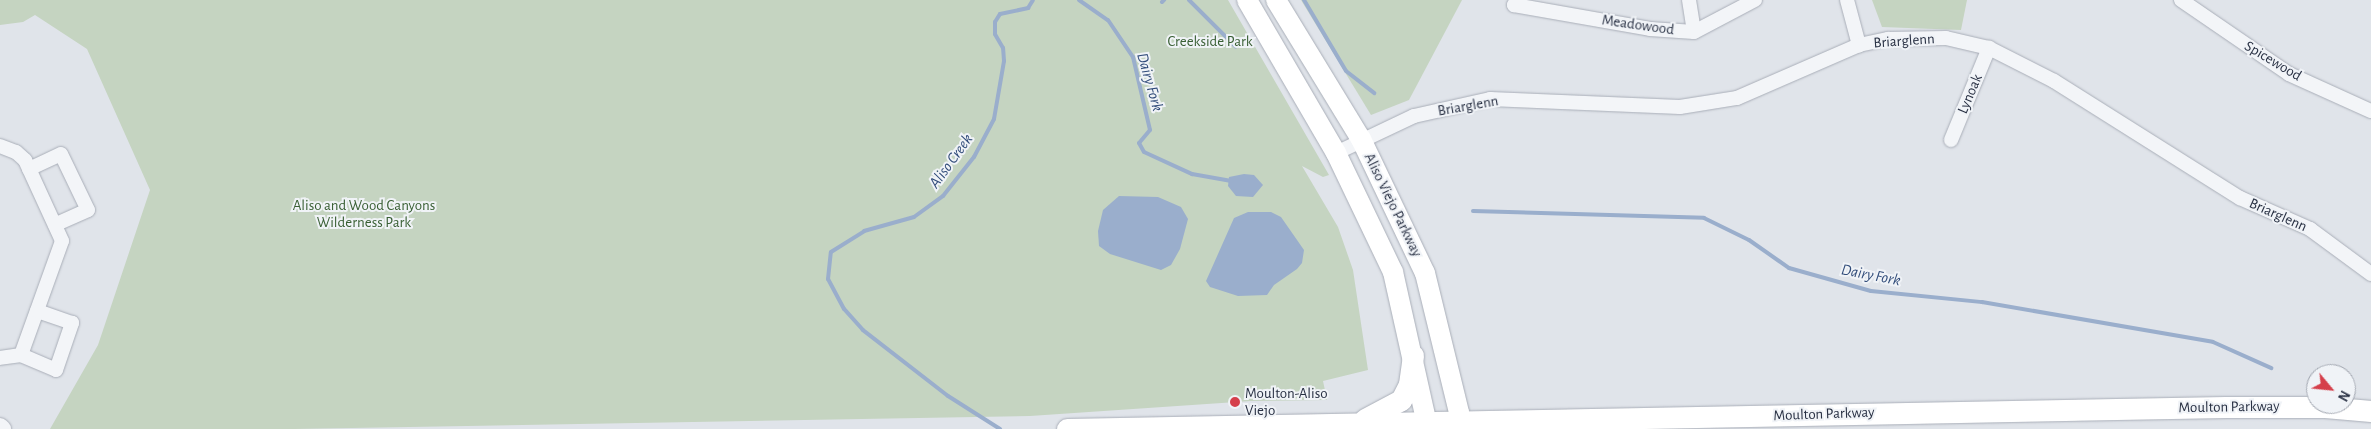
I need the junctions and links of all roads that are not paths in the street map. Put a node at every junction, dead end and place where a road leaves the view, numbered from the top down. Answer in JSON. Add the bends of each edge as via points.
{"nodes":[{"id":1,"x":1248,"y":0,"type":"edge"},
{"id":2,"x":1276,"y":0,"type":"edge"},
{"id":3,"x":1689,"y":0,"type":"edge"},
{"id":4,"x":1755,"y":0,"type":"edge"},
{"id":5,"x":1847,"y":0,"type":"edge"},
{"id":6,"x":2181,"y":0,"type":"edge"},
{"id":7,"x":1516,"y":3,"type":"edge"},
{"id":8,"x":1694,"y":32,"type":"junction"},
{"id":9,"x":1859,"y":45,"type":"junction"},
{"id":10,"x":1989,"y":48,"type":"junction"},
{"id":11,"x":2371,"y":111,"type":"edge"},
{"id":12,"x":1361,"y":140,"type":"junction"},
{"id":13,"x":1951,"y":140,"type":"dead end"},
{"id":14,"x":0,"y":146,"type":"edge"},
{"id":15,"x":1336,"y":153,"type":"junction"},
{"id":16,"x":29,"y":169,"type":"junction"},
{"id":17,"x":55,"y":225,"type":"junction"},
{"id":18,"x":2371,"y":274,"type":"edge"},
{"id":19,"x":37,"y":311,"type":"junction"},
{"id":20,"x":21,"y":355,"type":"junction"},
{"id":21,"x":1413,"y":355,"type":"junction"},
{"id":22,"x":0,"y":358,"type":"edge"},
{"id":23,"x":2371,"y":411,"type":"edge"},
{"id":24,"x":1358,"y":422,"type":"junction"},
{"id":25,"x":1427,"y":426,"type":"edge"},
{"id":26,"x":1460,"y":426,"type":"edge"},
{"id":27,"x":1067,"y":429,"type":"edge"}],
"edges":[{"from":1,"to":15,"type":"main road","name":"Aliso Viejo Parkway"},
{"from":2,"to":12,"type":"main road","name":"Aliso Viejo Parkway"},
{"from":3,"to":8,"type":"street"},
{"from":4,"to":8,"type":"street","name":"Meadowood"},
{"from":5,"to":9,"type":"street"},
{"from":6,"to":11,"type":"street","name":"Spicewood","via":[[2289,74]]},
{"from":7,"to":8,"type":"street","name":"Meadowood","via":[[1650,29]]},
{"from":9,"to":10,"type":"street","name":"Briarglenn","via":[[1888,39],[1946,38]]},
{"from":9,"to":12,"type":"street","name":"Briarglenn","via":[[1737,98],[1680,107],[1490,99],[1414,116]]},
{"from":10,"to":13,"type":"street","name":"Lynoak"},
{"from":10,"to":18,"type":"street","name":"Briarglenn","via":[[2054,81],[2240,198],[2310,228]]},
{"from":12,"to":15,"type":"street","name":"Briarglenn"},
{"from":12,"to":26,"type":"main road","name":"Aliso Viejo Parkway","via":[[1425,273]]},
{"from":14,"to":16,"type":"street","via":[[16,152]]},
{"from":15,"to":21,"type":"main road","name":"Aliso Viejo Parkway","via":[[1393,272]]},
{"from":16,"to":17,"type":"street"},
{"from":16,"to":17,"type":"street","via":[[61,154],[88,210]]},
{"from":17,"to":19,"type":"street","via":[[62,241]]},
{"from":19,"to":20,"type":"street"},
{"from":19,"to":20,"type":"street","via":[[72,323],[56,370]]},
{"from":20,"to":22,"type":"street"},
{"from":21,"to":24,"type":"main road","via":[[1409,384],[1401,400]]},
{"from":21,"to":25,"type":"main road","name":"Aliso Viejo Parkway"},
{"from":23,"to":26,"type":"main road","name":"Moulton Parkway","via":[[2325,407],[2226,407]]},
{"from":24,"to":25,"type":"main road","name":"Moulton Parkway"},
{"from":24,"to":27,"type":"main road","name":"Moulton Parkway"},
{"from":25,"to":26,"type":"main road","name":"Moulton Parkway"}]}
